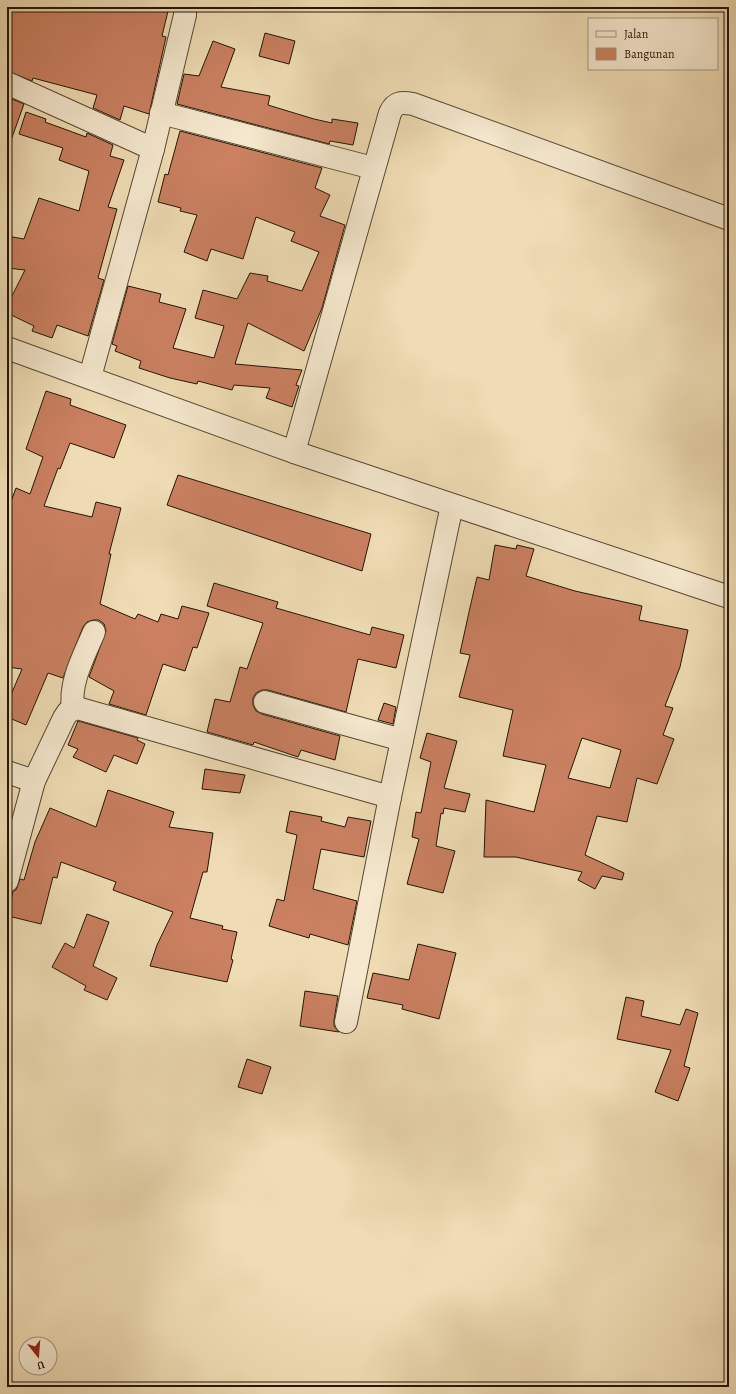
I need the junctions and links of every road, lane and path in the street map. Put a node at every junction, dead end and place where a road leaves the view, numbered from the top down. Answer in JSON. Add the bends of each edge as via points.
{"nodes":[{"id":1,"x":185,"y":7,"type":"edge"},
{"id":2,"x":7,"y":83,"type":"edge"},
{"id":3,"x":161,"y":114,"type":"junction"},
{"id":4,"x":153,"y":149,"type":"junction"},
{"id":5,"x":373,"y":168,"type":"junction"},
{"id":6,"x":729,"y":220,"type":"edge"},
{"id":7,"x":7,"y":348,"type":"edge"},
{"id":8,"x":90,"y":377,"type":"junction"},
{"id":9,"x":294,"y":452,"type":"junction"},
{"id":10,"x":452,"y":505,"type":"junction"},
{"id":11,"x":729,"y":597,"type":"edge"},
{"id":12,"x":94,"y":632,"type":"dead end"},
{"id":13,"x":265,"y":702,"type":"dead end"},
{"id":14,"x":73,"y":709,"type":"junction"},
{"id":15,"x":402,"y":740,"type":"junction"},
{"id":16,"x":7,"y":772,"type":"edge"},
{"id":17,"x":34,"y":781,"type":"junction"},
{"id":18,"x":390,"y":797,"type":"junction"},
{"id":19,"x":7,"y":881,"type":"edge"},
{"id":20,"x":346,"y":1022,"type":"dead end"}],
"edges":[{"from":1,"to":3,"type":"street"},
{"from":2,"to":4,"type":"street"},
{"from":3,"to":4,"type":"street"},
{"from":3,"to":5,"type":"street"},
{"from":4,"to":8,"type":"street"},
{"from":5,"to":6,"type":"street","via":[[393,106],[404,102]]},
{"from":5,"to":9,"type":"street"},
{"from":7,"to":8,"type":"street"},
{"from":8,"to":9,"type":"street"},
{"from":9,"to":10,"type":"street"},
{"from":10,"to":11,"type":"street"},
{"from":10,"to":15,"type":"street"},
{"from":12,"to":14,"type":"street","via":[[74,685]]},
{"from":13,"to":15,"type":"street"},
{"from":14,"to":17,"type":"street","via":[[64,718]]},
{"from":14,"to":18,"type":"street","via":[[90,710]]},
{"from":15,"to":18,"type":"street"},
{"from":16,"to":17,"type":"street"},
{"from":17,"to":19,"type":"street"},
{"from":18,"to":20,"type":"street"}]}
